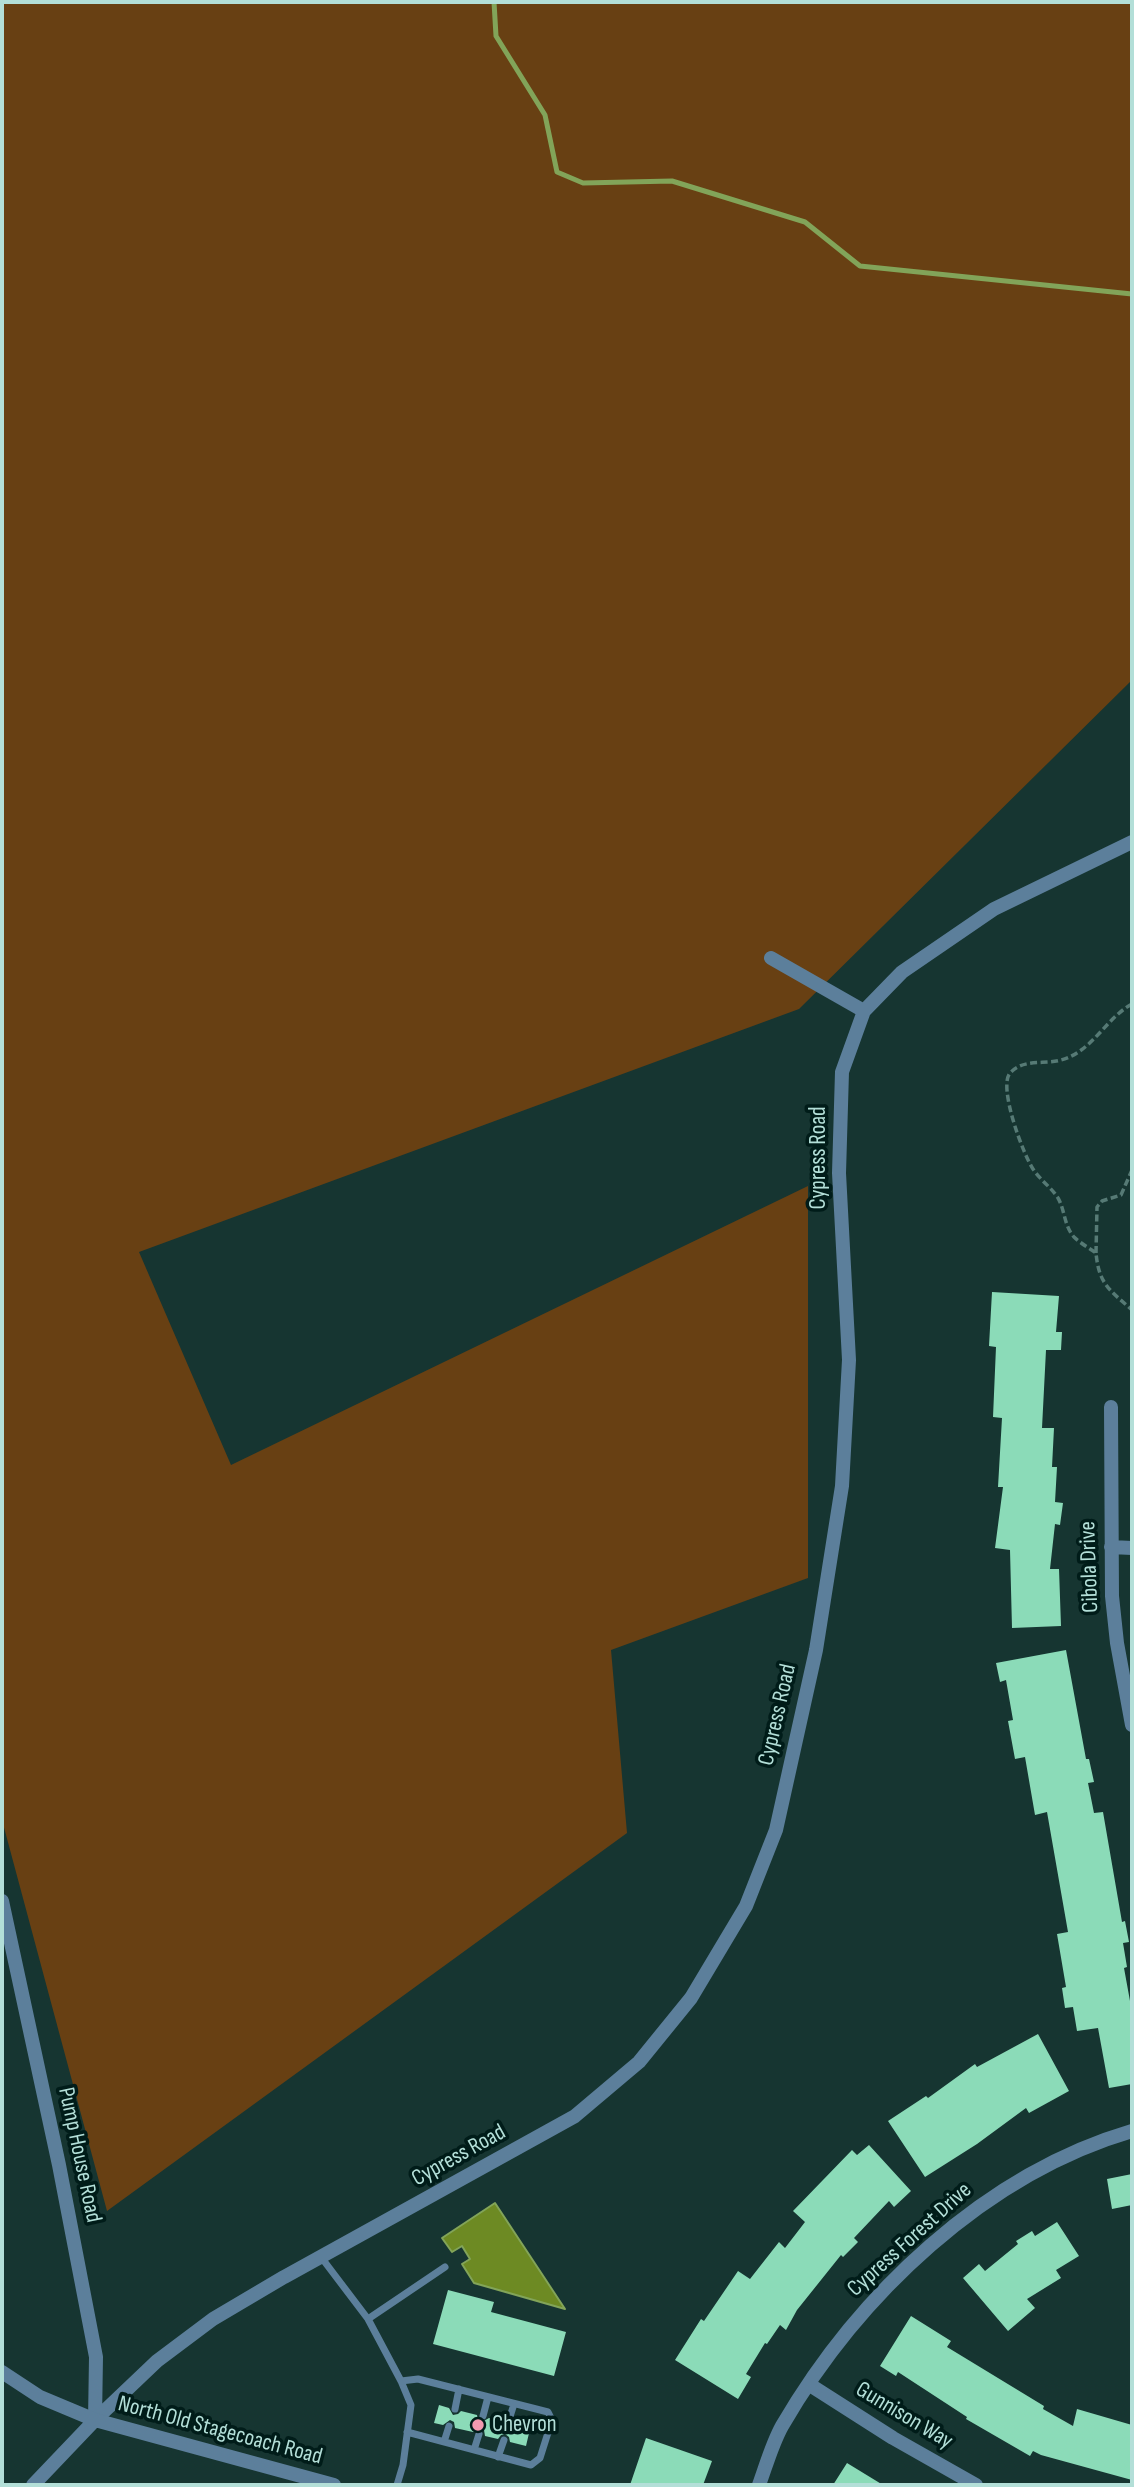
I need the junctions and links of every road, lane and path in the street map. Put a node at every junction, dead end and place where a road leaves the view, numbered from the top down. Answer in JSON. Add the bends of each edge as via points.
{"nodes":[{"id":1,"x":1132,"y":842,"type":"edge"},
{"id":2,"x":771,"y":958,"type":"dead end"},
{"id":3,"x":1132,"y":1004,"type":"edge"},
{"id":4,"x":864,"y":1011,"type":"junction"},
{"id":5,"x":1132,"y":1170,"type":"edge"},
{"id":6,"x":1096,"y":1254,"type":"junction"},
{"id":7,"x":1132,"y":1310,"type":"edge"},
{"id":8,"x":1111,"y":1407,"type":"dead end"},
{"id":9,"x":1111,"y":1547,"type":"junction"},
{"id":10,"x":1132,"y":1548,"type":"edge"},
{"id":11,"x":1132,"y":1725,"type":"edge"},
{"id":12,"x":2,"y":1901,"type":"edge"},
{"id":13,"x":1132,"y":2131,"type":"edge"},
{"id":14,"x":321,"y":2257,"type":"junction"},
{"id":15,"x":445,"y":2267,"type":"dead end"},
{"id":16,"x":368,"y":2319,"type":"junction"},
{"id":17,"x":2,"y":2372,"type":"edge"},
{"id":18,"x":401,"y":2381,"type":"junction"},
{"id":19,"x":810,"y":2385,"type":"junction"},
{"id":20,"x":458,"y":2389,"type":"junction"},
{"id":21,"x":488,"y":2397,"type":"junction"},
{"id":22,"x":514,"y":2404,"type":"junction"},
{"id":23,"x":455,"y":2409,"type":"dead end"},
{"id":24,"x":483,"y":2416,"type":"dead end"},
{"id":25,"x":95,"y":2420,"type":"junction"},
{"id":26,"x":508,"y":2423,"type":"dead end"},
{"id":27,"x":449,"y":2426,"type":"dead end"},
{"id":28,"x":407,"y":2432,"type":"junction"},
{"id":29,"x":479,"y":2434,"type":"dead end"},
{"id":30,"x":504,"y":2440,"type":"dead end"},
{"id":31,"x":444,"y":2442,"type":"junction"},
{"id":32,"x":474,"y":2450,"type":"junction"},
{"id":33,"x":498,"y":2457,"type":"junction"},
{"id":34,"x":33,"y":2485,"type":"edge"},
{"id":35,"x":334,"y":2485,"type":"edge"},
{"id":36,"x":397,"y":2485,"type":"edge"},
{"id":37,"x":759,"y":2485,"type":"edge"},
{"id":38,"x":976,"y":2485,"type":"edge"}],
"edges":[{"from":1,"to":4,"type":"street","name":"Cypress Road","via":[[994,909],[902,972]]},
{"from":2,"to":4,"type":"street"},
{"from":3,"to":6,"type":"path","via":[[1078,1052],[1061,1060],[1018,1067],[1008,1074],[1005,1086],[1018,1138],[1032,1168],[1058,1198],[1074,1237]]},
{"from":4,"to":14,"type":"street","name":"Cypress Road","via":[[842,1072],[839,1173],[849,1360],[840,1498],[816,1650],[776,1830],[746,1906],[691,1998],[639,2062],[575,2116]]},
{"from":5,"to":6,"type":"path","via":[[1121,1195],[1097,1207]]},
{"from":6,"to":7,"type":"path","via":[[1098,1272],[1107,1287]]},
{"from":8,"to":9,"type":"street","name":"Cibola Drive"},
{"from":9,"to":10,"type":"street"},
{"from":9,"to":11,"type":"street","name":"Cibola Drive","via":[[1117,1643]]},
{"from":12,"to":25,"type":"street","name":"Pump House Road","via":[[96,2357]]},
{"from":13,"to":19,"type":"street","name":"Cypress Forest Drive","via":[[1094,2142],[989,2198],[909,2265],[863,2311]]},
{"from":14,"to":16,"type":"lane"},
{"from":14,"to":25,"type":"street","name":"Cypress Road","via":[[213,2319],[157,2361]]},
{"from":15,"to":16,"type":"lane"},
{"from":16,"to":18,"type":"lane"},
{"from":17,"to":25,"type":"street","name":"North Old Stagecoach Road","via":[[40,2396]]},
{"from":18,"to":20,"type":"lane","via":[[418,2379]]},
{"from":18,"to":28,"type":"lane","via":[[411,2405]]},
{"from":19,"to":37,"type":"street","name":"Cypress Forest Drive","via":[[781,2428]]},
{"from":19,"to":38,"type":"street","name":"Gunnison Way"},
{"from":20,"to":21,"type":"lane"},
{"from":20,"to":23,"type":"lane"},
{"from":21,"to":22,"type":"lane"},
{"from":21,"to":24,"type":"lane"},
{"from":22,"to":26,"type":"lane"},
{"from":22,"to":33,"type":"lane","via":[[548,2412],[552,2420],[540,2458],[531,2465]]},
{"from":25,"to":34,"type":"street","name":"Cypress Road"},
{"from":25,"to":35,"type":"street","name":"North Old Stagecoach Road"},
{"from":27,"to":31,"type":"lane"},
{"from":28,"to":31,"type":"lane"},
{"from":28,"to":36,"type":"lane"},
{"from":29,"to":32,"type":"lane"},
{"from":30,"to":33,"type":"lane"},
{"from":31,"to":32,"type":"lane"},
{"from":32,"to":33,"type":"lane"}]}
